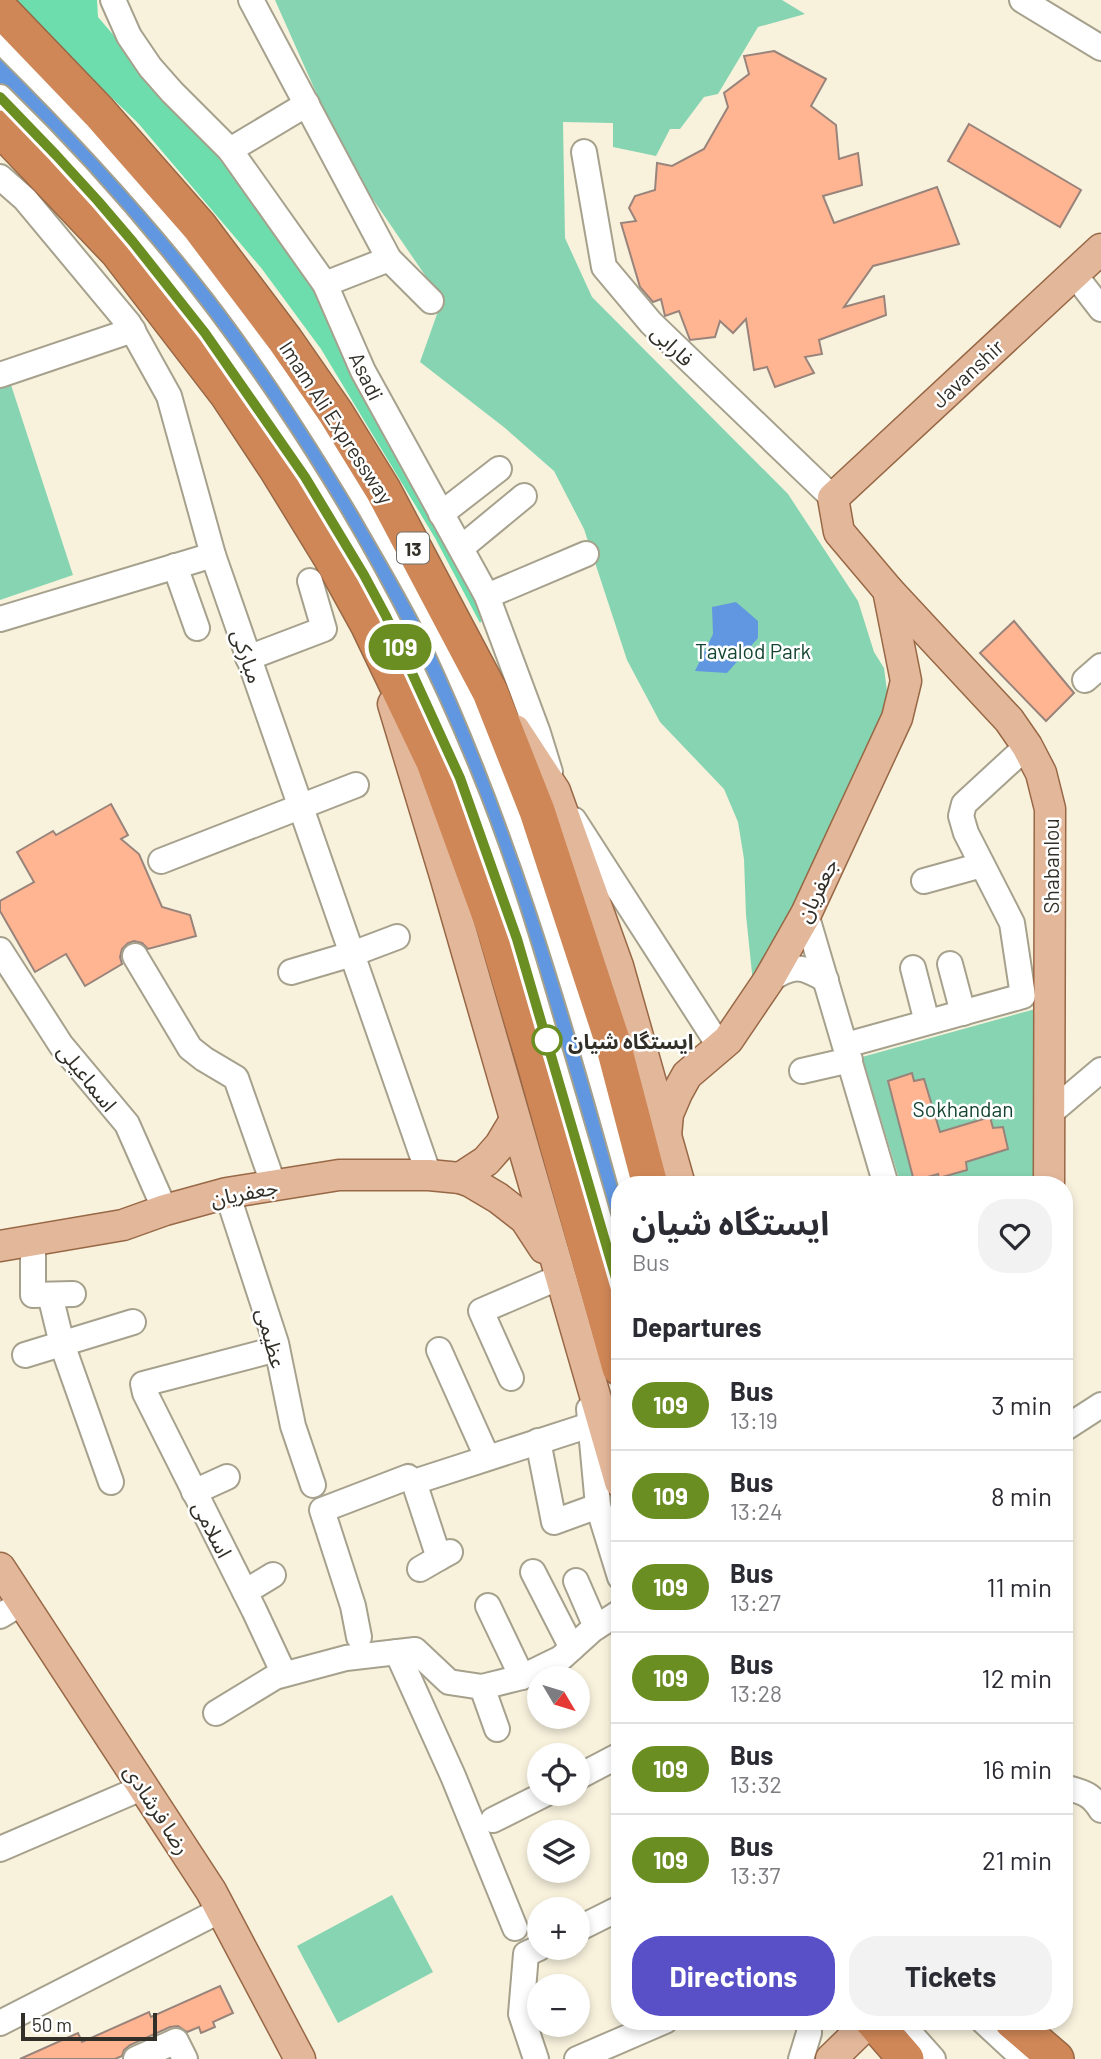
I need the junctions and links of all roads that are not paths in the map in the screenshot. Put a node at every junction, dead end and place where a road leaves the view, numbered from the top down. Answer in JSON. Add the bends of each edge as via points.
{"nodes":[{"id":1,"x":113,"y":0,"type":"edge"},
{"id":2,"x":251,"y":0,"type":"edge"},
{"id":3,"x":1022,"y":0,"type":"edge"},
{"id":4,"x":0,"y":9,"type":"edge"},
{"id":5,"x":0,"y":40,"type":"edge"},
{"id":6,"x":1101,"y":48,"type":"edge"},
{"id":7,"x":0,"y":97,"type":"edge"},
{"id":8,"x":307,"y":104,"type":"junction"},
{"id":9,"x":0,"y":128,"type":"edge"},
{"id":10,"x":230,"y":150,"type":"junction"},
{"id":11,"x":584,"y":152,"type":"dead end"},
{"id":12,"x":0,"y":177,"type":"edge"},
{"id":13,"x":11,"y":199,"type":"edge"},
{"id":14,"x":1101,"y":249,"type":"edge"},
{"id":15,"x":389,"y":259,"type":"junction"},
{"id":16,"x":1074,"y":274,"type":"junction"},
{"id":17,"x":325,"y":284,"type":"junction"},
{"id":18,"x":431,"y":301,"type":"dead end"},
{"id":19,"x":1101,"y":309,"type":"edge"},
{"id":20,"x":133,"y":330,"type":"junction"},
{"id":21,"x":0,"y":375,"type":"edge"},
{"id":22,"x":499,"y":469,"type":"dead end"},
{"id":23,"x":524,"y":496,"type":"dead end"},
{"id":24,"x":833,"y":498,"type":"junction"},
{"id":25,"x":441,"y":514,"type":"junction"},
{"id":26,"x":461,"y":548,"type":"junction"},
{"id":27,"x":586,"y":554,"type":"dead end"},
{"id":28,"x":213,"y":555,"type":"junction"},
{"id":29,"x":176,"y":566,"type":"junction"},
{"id":30,"x":310,"y":581,"type":"dead end"},
{"id":31,"x":888,"y":590,"type":"junction"},
{"id":32,"x":487,"y":596,"type":"junction"},
{"id":33,"x":0,"y":619,"type":"edge"},
{"id":34,"x":368,"y":624,"type":"junction"},
{"id":35,"x":197,"y":628,"type":"dead end"},
{"id":36,"x":943,"y":650,"type":"junction"},
{"id":37,"x":248,"y":657,"type":"junction"},
{"id":38,"x":906,"y":681,"type":"junction"},
{"id":39,"x":490,"y":692,"type":"junction"},
{"id":40,"x":1027,"y":746,"type":"junction"},
{"id":41,"x":356,"y":785,"type":"dead end"},
{"id":42,"x":555,"y":791,"type":"junction"},
{"id":43,"x":300,"y":806,"type":"junction"},
{"id":44,"x":161,"y":861,"type":"dead end"},
{"id":45,"x":982,"y":864,"type":"junction"},
{"id":46,"x":924,"y":881,"type":"dead end"},
{"id":47,"x":806,"y":914,"type":"junction"},
{"id":48,"x":397,"y":937,"type":"dead end"},
{"id":49,"x":0,"y":950,"type":"edge"},
{"id":50,"x":352,"y":954,"type":"junction"},
{"id":51,"x":135,"y":956,"type":"dead end"},
{"id":52,"x":950,"y":964,"type":"dead end"},
{"id":53,"x":913,"y":968,"type":"dead end"},
{"id":54,"x":291,"y":972,"type":"dead end"},
{"id":55,"x":826,"y":980,"type":"junction"},
{"id":56,"x":768,"y":981,"type":"junction"},
{"id":57,"x":963,"y":1013,"type":"junction"},
{"id":58,"x":927,"y":1022,"type":"junction"},
{"id":59,"x":639,"y":1034,"type":"junction"},
{"id":60,"x":720,"y":1047,"type":"junction"},
{"id":61,"x":848,"y":1052,"type":"junction"},
{"id":62,"x":1101,"y":1070,"type":"edge"},
{"id":63,"x":802,"y":1071,"type":"dead end"},
{"id":64,"x":687,"y":1075,"type":"junction"},
{"id":65,"x":1049,"y":1114,"type":"junction"},
{"id":66,"x":515,"y":1121,"type":"junction"},
{"id":67,"x":666,"y":1136,"type":"junction"},
{"id":68,"x":429,"y":1175,"type":"junction"},
{"id":69,"x":628,"y":1176,"type":"edge"},
{"id":70,"x":648,"y":1176,"type":"edge"},
{"id":71,"x":677,"y":1176,"type":"edge"},
{"id":72,"x":883,"y":1176,"type":"edge"},
{"id":73,"x":1049,"y":1176,"type":"edge"},
{"id":74,"x":460,"y":1178,"type":"junction"},
{"id":75,"x":274,"y":1186,"type":"junction"},
{"id":76,"x":227,"y":1193,"type":"junction"},
{"id":77,"x":165,"y":1210,"type":"junction"},
{"id":78,"x":33,"y":1240,"type":"junction"},
{"id":79,"x":0,"y":1245,"type":"edge"},
{"id":80,"x":611,"y":1262,"type":"edge"},
{"id":81,"x":560,"y":1277,"type":"junction"},
{"id":82,"x":133,"y":1322,"type":"dead end"},
{"id":83,"x":611,"y":1336,"type":"edge"},
{"id":84,"x":62,"y":1344,"type":"junction"},
{"id":85,"x":277,"y":1349,"type":"junction"},
{"id":86,"x":439,"y":1350,"type":"dead end"},
{"id":87,"x":25,"y":1355,"type":"dead end"},
{"id":88,"x":585,"y":1363,"type":"junction"},
{"id":89,"x":511,"y":1378,"type":"dead end"},
{"id":90,"x":1101,"y":1405,"type":"edge"},
{"id":91,"x":1073,"y":1423,"type":"edge"},
{"id":92,"x":590,"y":1424,"type":"junction"},
{"id":93,"x":538,"y":1441,"type":"junction"},
{"id":94,"x":611,"y":1451,"type":"edge"},
{"id":95,"x":487,"y":1457,"type":"junction"},
{"id":96,"x":227,"y":1477,"type":"dead end"},
{"id":97,"x":111,"y":1482,"type":"dead end"},
{"id":98,"x":414,"y":1482,"type":"junction"},
{"id":99,"x":313,"y":1485,"type":"dead end"},
{"id":100,"x":194,"y":1492,"type":"junction"},
{"id":101,"x":598,"y":1506,"type":"junction"},
{"id":102,"x":611,"y":1548,"type":"edge"},
{"id":103,"x":437,"y":1559,"type":"dead end"},
{"id":104,"x":0,"y":1568,"type":"edge"},
{"id":105,"x":533,"y":1572,"type":"dead end"},
{"id":106,"x":272,"y":1575,"type":"dead end"},
{"id":107,"x":576,"y":1581,"type":"dead end"},
{"id":108,"x":245,"y":1592,"type":"junction"},
{"id":109,"x":488,"y":1606,"type":"dead end"},
{"id":110,"x":11,"y":1609,"type":"edge"},
{"id":111,"x":611,"y":1618,"type":"edge"},
{"id":112,"x":596,"y":1627,"type":"junction"},
{"id":113,"x":359,"y":1637,"type":"dead end"},
{"id":114,"x":572,"y":1648,"type":"junction"},
{"id":115,"x":397,"y":1652,"type":"junction"},
{"id":116,"x":284,"y":1674,"type":"junction"},
{"id":117,"x":522,"y":1677,"type":"junction"},
{"id":118,"x":482,"y":1687,"type":"junction"},
{"id":119,"x":216,"y":1713,"type":"dead end"},
{"id":120,"x":498,"y":1729,"type":"dead end"},
{"id":121,"x":611,"y":1760,"type":"edge"},
{"id":122,"x":590,"y":1771,"type":"edge"},
{"id":123,"x":144,"y":1787,"type":"junction"},
{"id":124,"x":1073,"y":1790,"type":"edge"},
{"id":125,"x":527,"y":1803,"type":"edge"},
{"id":126,"x":1101,"y":1810,"type":"edge"},
{"id":127,"x":493,"y":1820,"type":"dead end"},
{"id":128,"x":0,"y":1849,"type":"edge"},
{"id":129,"x":221,"y":1910,"type":"junction"},
{"id":130,"x":611,"y":1912,"type":"edge"},
{"id":131,"x":590,"y":1923,"type":"edge"},
{"id":132,"x":515,"y":1928,"type":"dead end"},
{"id":133,"x":531,"y":1960,"type":"edge"},
{"id":134,"x":0,"y":2023,"type":"edge"},
{"id":135,"x":644,"y":2030,"type":"edge"},
{"id":136,"x":810,"y":2030,"type":"edge"},
{"id":137,"x":862,"y":2030,"type":"edge"},
{"id":138,"x":880,"y":2030,"type":"edge"},
{"id":139,"x":907,"y":2030,"type":"edge"},
{"id":140,"x":993,"y":2030,"type":"edge"},
{"id":141,"x":1022,"y":2030,"type":"edge"},
{"id":142,"x":181,"y":2050,"type":"edge"},
{"id":143,"x":839,"y":2052,"type":"edge"},
{"id":144,"x":136,"y":2059,"type":"edge"},
{"id":145,"x":300,"y":2059,"type":"edge"},
{"id":146,"x":536,"y":2059,"type":"edge"},
{"id":147,"x":577,"y":2059,"type":"edge"},
{"id":148,"x":802,"y":2059,"type":"edge"},
{"id":149,"x":906,"y":2059,"type":"edge"},
{"id":150,"x":933,"y":2059,"type":"edge"},
{"id":151,"x":1024,"y":2059,"type":"edge"},
{"id":152,"x":1056,"y":2059,"type":"edge"}],
"edges":[{"from":1,"to":10,"type":"street","name":"Asadi","via":[[150,67]]},
{"from":2,"to":8,"type":"street"},
{"from":3,"to":6,"type":"street"},
{"from":4,"to":39,"type":"highway","name":"Imam Ali Expressway","number":"13","via":[[148,165],[285,340],[383,490]]},
{"from":5,"to":69,"type":"street","via":[[101,142],[224,288],[312,414],[425,604],[521,825],[565,954]]},
{"from":7,"to":80,"type":"street","via":[[98,201],[205,333],[305,477],[386,616],[460,778],[517,939]]},
{"from":8,"to":10,"type":"street"},
{"from":8,"to":15,"type":"street"},
{"from":9,"to":34,"type":"highway","via":[[118,252],[228,395]]},
{"from":10,"to":17,"type":"street","name":"Asadi"},
{"from":11,"to":24,"type":"street","name":"فارابی","via":[[604,267],[651,323]]},
{"from":12,"to":13,"type":"street","name":"مبارکی"},
{"from":13,"to":20,"type":"street","name":"مبارکی","via":[[67,247]]},
{"from":14,"to":16,"type":"main road","name":"Javanshir"},
{"from":15,"to":17,"type":"street"},
{"from":15,"to":18,"type":"street"},
{"from":16,"to":19,"type":"street"},
{"from":16,"to":24,"type":"main road","name":"Javanshir"},
{"from":17,"to":25,"type":"street","name":"Asadi","via":[[363,371]]},
{"from":20,"to":21,"type":"street"},
{"from":20,"to":28,"type":"street","name":"مبارکی","via":[[169,396]]},
{"from":22,"to":25,"type":"street"},
{"from":23,"to":26,"type":"street"},
{"from":24,"to":31,"type":"main road","name":"Shabanlou","via":[[839,532]]},
{"from":25,"to":26,"type":"street","name":"Asadi"},
{"from":26,"to":32,"type":"street","name":"Asadi"},
{"from":27,"to":32,"type":"street"},
{"from":28,"to":29,"type":"street"},
{"from":28,"to":37,"type":"street","name":"مبارکی"},
{"from":29,"to":33,"type":"street"},
{"from":29,"to":35,"type":"street"},
{"from":30,"to":37,"type":"street","via":[[324,629]]},
{"from":31,"to":36,"type":"main road","name":"Shabanlou"},
{"from":31,"to":38,"type":"main road"},
{"from":32,"to":42,"type":"street","name":"Asadi"},
{"from":34,"to":66,"type":"main road"},
{"from":34,"to":83,"type":"highway","via":[[433,762],[494,927]]},
{"from":36,"to":38,"type":"main road","via":[[933,648],[908,670]]},
{"from":36,"to":40,"type":"main road","name":"Shabanlou","via":[[1009,720]]},
{"from":37,"to":43,"type":"street","name":"مبارکی"},
{"from":38,"to":47,"type":"main road","name":"جعفریان","via":[[897,718]]},
{"from":39,"to":42,"type":"main road"},
{"from":39,"to":70,"type":"highway","name":"Imam Ali Expressway","number":"13","via":[[537,811],[612,1040]]},
{"from":40,"to":45,"type":"street","via":[[964,804],[961,816]]},
{"from":40,"to":65,"type":"main road","name":"Shabanlou","via":[[1051,809]]},
{"from":41,"to":43,"type":"street"},
{"from":42,"to":59,"type":"main road"},
{"from":42,"to":60,"type":"street","name":"Asadi"},
{"from":43,"to":44,"type":"street"},
{"from":43,"to":50,"type":"street","name":"مبارکی"},
{"from":45,"to":46,"type":"street"},
{"from":45,"to":57,"type":"street","via":[[1012,923],[1023,996]]},
{"from":47,"to":55,"type":"street"},
{"from":47,"to":56,"type":"main road","name":"جعفریان"},
{"from":48,"to":50,"type":"street"},
{"from":49,"to":77,"type":"street","name":"اسماعیلی","via":[[61,1045],[127,1124]]},
{"from":50,"to":54,"type":"street"},
{"from":50,"to":68,"type":"street","name":"مبارکی"},
{"from":51,"to":75,"type":"street","via":[[190,1048],[236,1078]]},
{"from":52,"to":57,"type":"street"},
{"from":53,"to":58,"type":"street"},
{"from":55,"to":56,"type":"street","via":[[797,967]]},
{"from":55,"to":61,"type":"street"},
{"from":56,"to":60,"type":"main road","name":"جعفریان"},
{"from":57,"to":58,"type":"street"},
{"from":58,"to":61,"type":"street"},
{"from":59,"to":64,"type":"main road","via":[[649,1051]]},
{"from":59,"to":67,"type":"main road"},
{"from":60,"to":64,"type":"main road","name":"جعفریان"},
{"from":61,"to":63,"type":"street"},
{"from":61,"to":72,"type":"street"},
{"from":62,"to":65,"type":"street"},
{"from":64,"to":67,"type":"main road","name":"جعفریان","via":[[668,1114]]},
{"from":65,"to":73,"type":"main road","name":"Shabanlou"},
{"from":66,"to":74,"type":"main road","via":[[486,1161]]},
{"from":66,"to":81,"type":"main road"},
{"from":67,"to":71,"type":"main road"},
{"from":68,"to":74,"type":"main road","name":"جعفریان"},
{"from":68,"to":75,"type":"main road","name":"جعفریان","via":[[339,1175]]},
{"from":74,"to":81,"type":"main road","name":"جعفریان","via":[[525,1219]]},
{"from":75,"to":76,"type":"main road","name":"جعفریان"},
{"from":76,"to":77,"type":"main road","name":"جعفریان"},
{"from":76,"to":85,"type":"street","name":"عظیمی"},
{"from":77,"to":78,"type":"main road","name":"جعفریان","via":[[123,1225]]},
{"from":78,"to":79,"type":"main road","name":"جعفریان"},
{"from":78,"to":84,"type":"street","via":[[33,1295],[62,1294]]},
{"from":81,"to":88,"type":"main road"},
{"from":81,"to":89,"type":"street","via":[[481,1311]]},
{"from":82,"to":84,"type":"street"},
{"from":84,"to":87,"type":"street"},
{"from":84,"to":97,"type":"street"},
{"from":85,"to":99,"type":"street","name":"عظیمی","via":[[293,1426]]},
{"from":85,"to":100,"type":"street","name":"اسلامی","via":[[143,1384]]},
{"from":86,"to":95,"type":"street"},
{"from":88,"to":92,"type":"street"},
{"from":88,"to":94,"type":"main road"},
{"from":90,"to":91,"type":"street"},
{"from":92,"to":93,"type":"street"},
{"from":92,"to":101,"type":"street"},
{"from":93,"to":95,"type":"street"},
{"from":93,"to":101,"type":"street","via":[[554,1522]]},
{"from":95,"to":98,"type":"street"},
{"from":96,"to":100,"type":"street"},
{"from":98,"to":103,"type":"street"},
{"from":98,"to":113,"type":"street","via":[[408,1477],[322,1510]]},
{"from":100,"to":108,"type":"street","name":"اسلامی"},
{"from":101,"to":102,"type":"street"},
{"from":104,"to":110,"type":"main road","name":"رضا فرشادی"},
{"from":105,"to":114,"type":"street"},
{"from":106,"to":108,"type":"street"},
{"from":107,"to":112,"type":"street"},
{"from":108,"to":116,"type":"street","name":"اسلامی"},
{"from":109,"to":117,"type":"street"},
{"from":110,"to":123,"type":"main road","name":"رضا فرشادی"},
{"from":111,"to":112,"type":"street"},
{"from":112,"to":114,"type":"street"},
{"from":114,"to":117,"type":"street"},
{"from":115,"to":116,"type":"street","via":[[346,1658]]},
{"from":115,"to":118,"type":"street","via":[[415,1650],[449,1682]]},
{"from":115,"to":132,"type":"street"},
{"from":116,"to":119,"type":"street"},
{"from":117,"to":118,"type":"street"},
{"from":118,"to":120,"type":"street"},
{"from":121,"to":122,"type":"street"},
{"from":123,"to":128,"type":"street"},
{"from":123,"to":129,"type":"main road","name":"رضا فرشادی"},
{"from":124,"to":126,"type":"street","via":[[1088,1794]]},
{"from":125,"to":127,"type":"street"},
{"from":129,"to":134,"type":"street"},
{"from":129,"to":145,"type":"main road","name":"رضا فرشادی"},
{"from":130,"to":131,"type":"street"},
{"from":133,"to":146,"type":"street","via":[[521,2014]]},
{"from":135,"to":147,"type":"street"},
{"from":136,"to":148,"type":"street"},
{"from":137,"to":143,"type":"main road"},
{"from":138,"to":149,"type":"highway"},
{"from":139,"to":150,"type":"street"},
{"from":140,"to":151,"type":"street"},
{"from":141,"to":152,"type":"highway"},
{"from":142,"to":144,"type":"street"}]}
